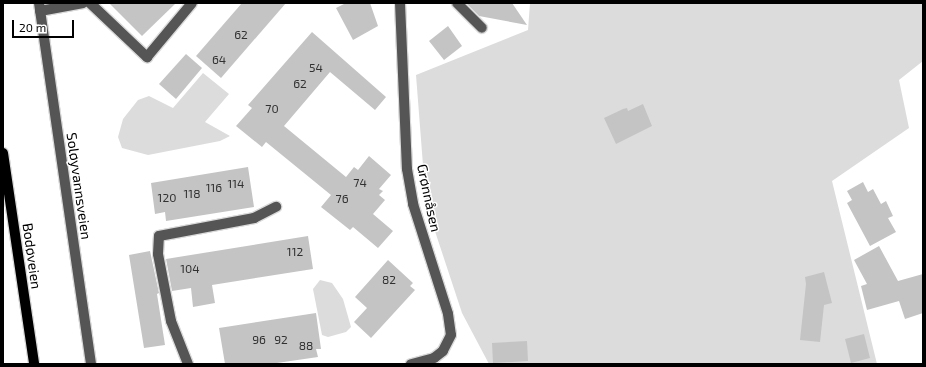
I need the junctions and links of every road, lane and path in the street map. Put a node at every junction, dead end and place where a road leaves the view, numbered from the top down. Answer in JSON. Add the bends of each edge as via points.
{"nodes":[{"id":1,"x":83,"y":3,"type":"edge"},
{"id":2,"x":90,"y":3,"type":"edge"},
{"id":3,"x":192,"y":3,"type":"edge"},
{"id":4,"x":457,"y":3,"type":"edge"},
{"id":5,"x":398,"y":6,"type":"edge"},
{"id":6,"x":40,"y":7,"type":"edge"},
{"id":7,"x":482,"y":28,"type":"dead end"},
{"id":8,"x":3,"y":153,"type":"edge"},
{"id":9,"x":276,"y":207,"type":"dead end"},
{"id":10,"x":34,"y":364,"type":"edge"},
{"id":11,"x":91,"y":364,"type":"edge"},
{"id":12,"x":188,"y":364,"type":"edge"},
{"id":13,"x":411,"y":364,"type":"edge"}],
"edges":[{"from":1,"to":6,"type":"street","name":"Soløyvannsveien"},
{"from":2,"to":3,"type":"street","via":[[147,57]]},
{"from":4,"to":7,"type":"street"},
{"from":5,"to":13,"type":"street","name":"Grønnåsen","via":[[407,169],[413,204],[448,314],[451,335],[443,351],[434,358]]},
{"from":6,"to":11,"type":"street","name":"Soløyvannsveien"},
{"from":8,"to":10,"type":"main road","name":"Bodøveien"},
{"from":9,"to":12,"type":"street","via":[[254,218],[159,236],[158,254],[171,321]]}]}
